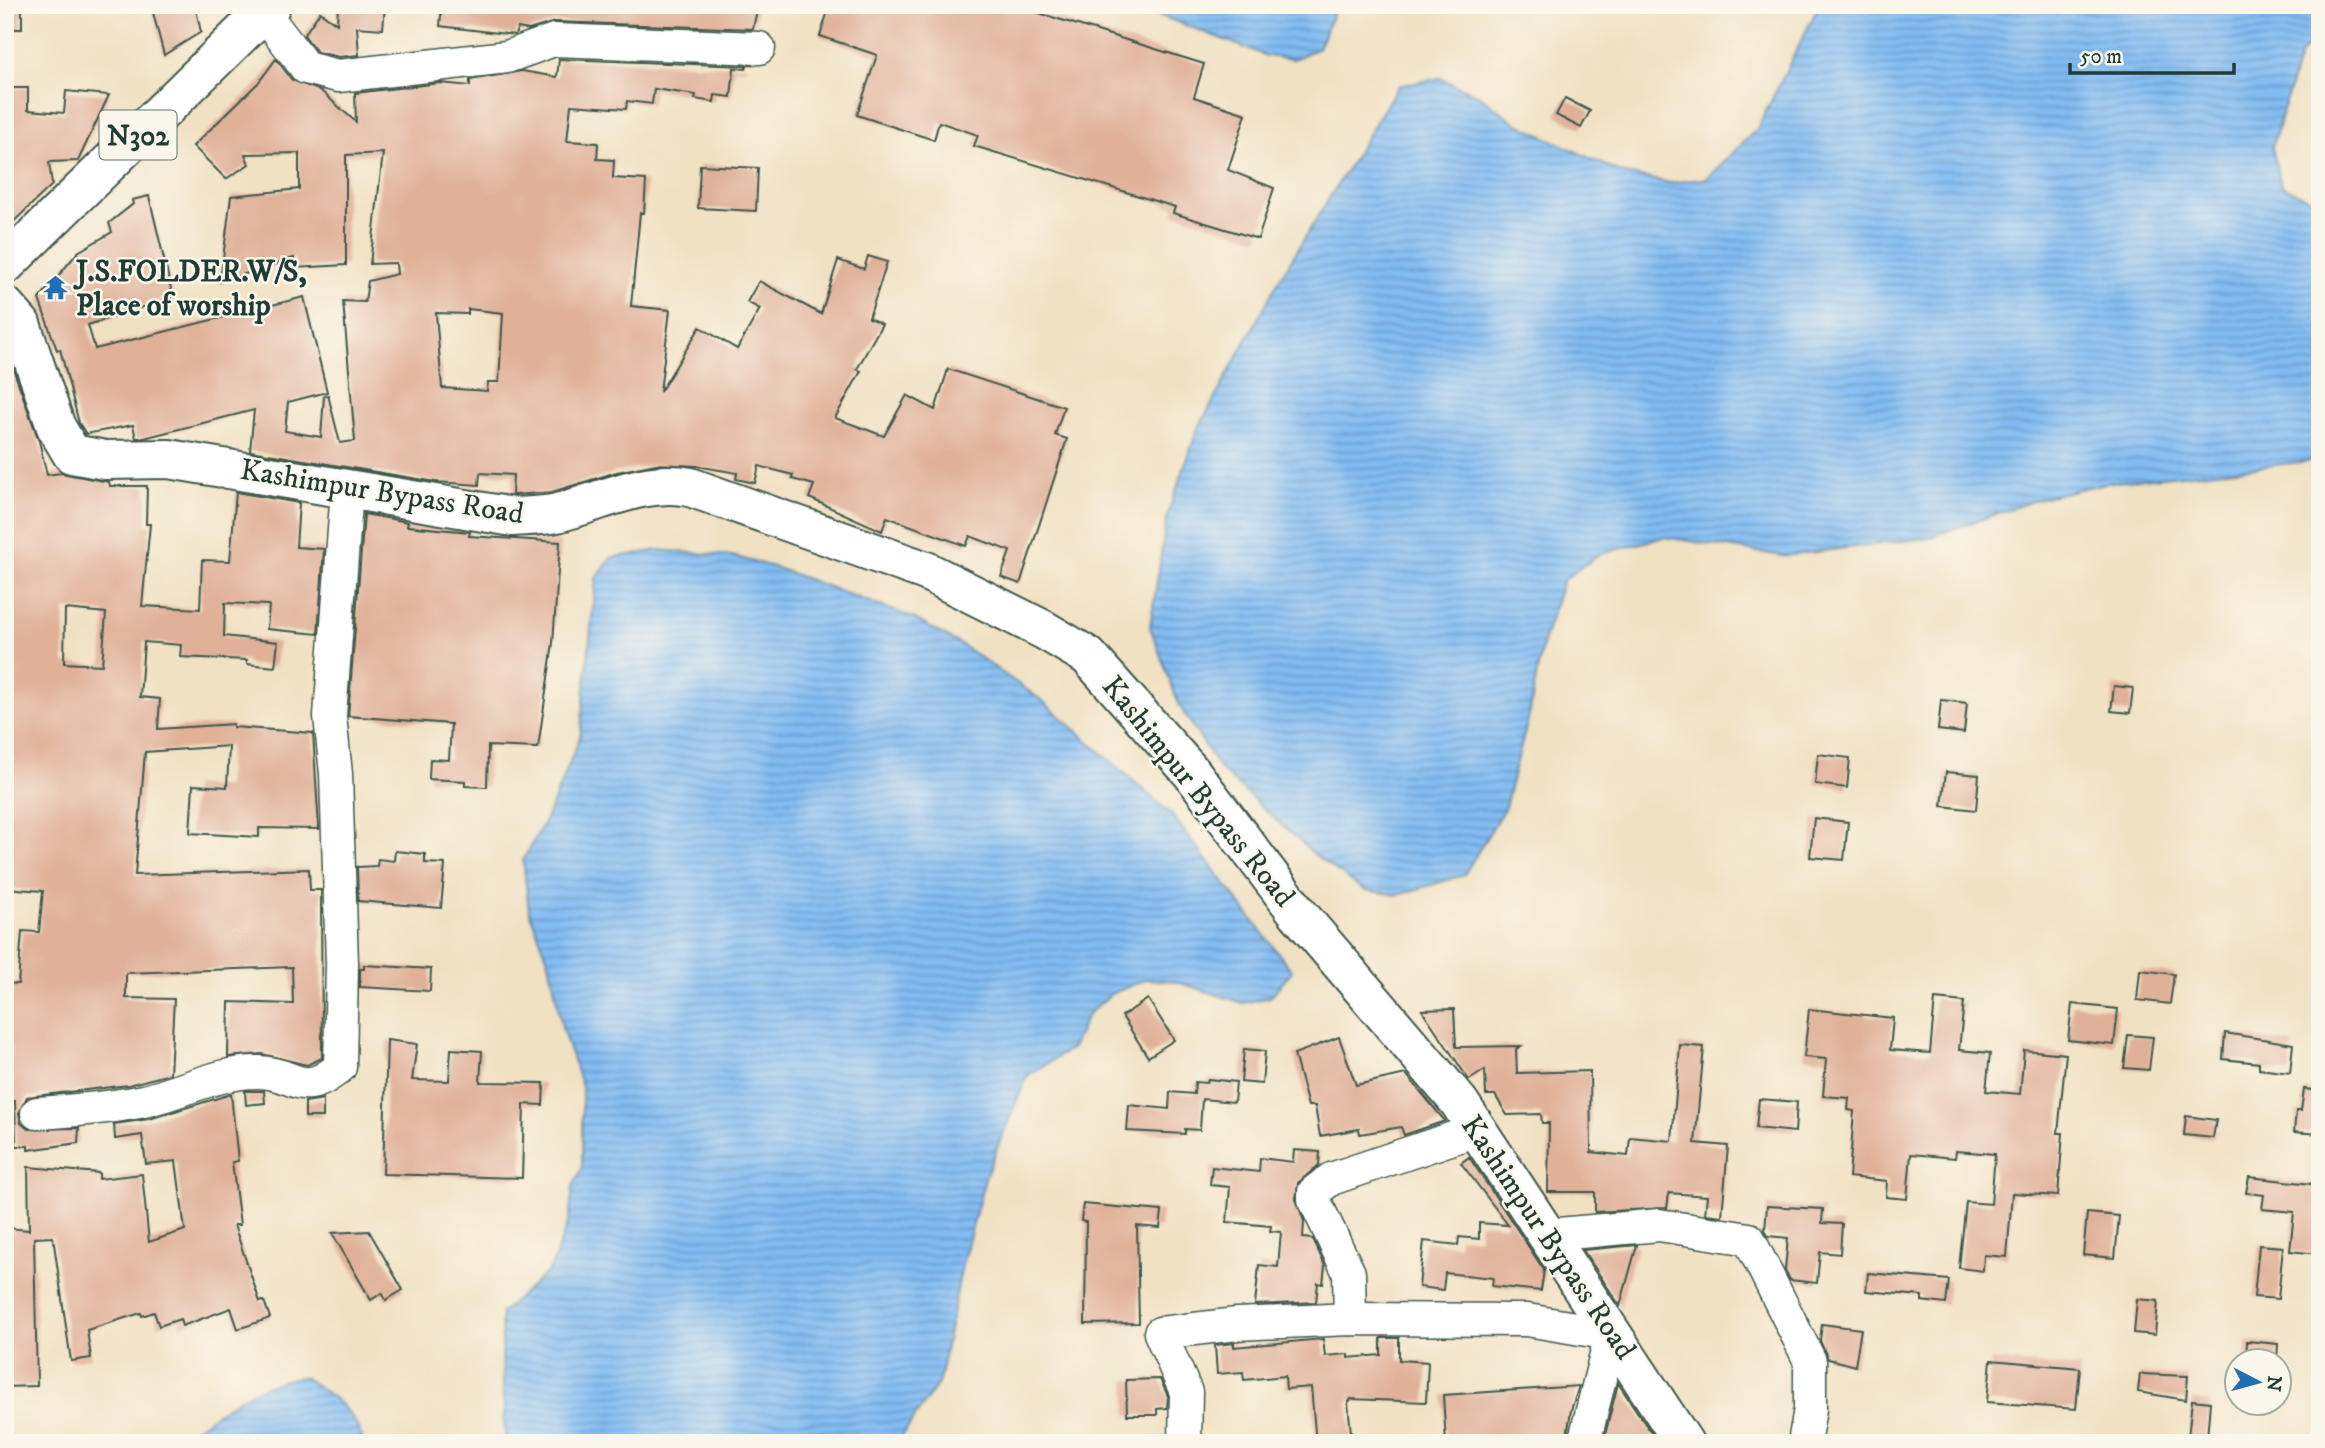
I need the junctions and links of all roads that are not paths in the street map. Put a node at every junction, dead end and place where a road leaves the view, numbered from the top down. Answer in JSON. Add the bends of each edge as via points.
{"nodes":[{"id":1,"x":268,"y":9,"type":"edge"},
{"id":2,"x":759,"y":48,"type":"dead end"},
{"id":3,"x":5,"y":265,"type":"edge"},
{"id":4,"x":5,"y":306,"type":"edge"},
{"id":5,"x":347,"y":490,"type":"junction"},
{"id":6,"x":37,"y":1113,"type":"dead end"},
{"id":7,"x":1477,"y":1130,"type":"junction"},
{"id":8,"x":1547,"y":1235,"type":"junction"},
{"id":9,"x":1350,"y":1319,"type":"junction"},
{"id":10,"x":1611,"y":1334,"type":"junction"},
{"id":11,"x":1185,"y":1443,"type":"edge"},
{"id":12,"x":1584,"y":1443,"type":"edge"},
{"id":13,"x":1684,"y":1443,"type":"edge"},
{"id":14,"x":1804,"y":1443,"type":"edge"}],
"edges":[{"from":1,"to":2,"type":"street","via":[[306,68],[338,76],[507,57],[554,40]]},
{"from":1,"to":3,"type":"main road","number":"N302"},
{"from":4,"to":5,"type":"main road","name":"Kashimpur Bypass Road","via":[[21,324],[56,427],[72,454],[104,460],[169,459]]},
{"from":5,"to":6,"type":"street","via":[[330,716],[342,964],[340,1067],[304,1085],[261,1072],[225,1076],[145,1101]]},
{"from":5,"to":7,"type":"main road","name":"Kashimpur Bypass Road","via":[[513,517],[554,514],[652,485],[690,487],[926,571],[1044,629],[1088,656],[1192,773],[1297,912],[1459,1102]]},
{"from":7,"to":8,"type":"main road","name":"Kashimpur Bypass Road"},
{"from":7,"to":9,"type":"street","via":[[1331,1179],[1314,1192],[1349,1273]]},
{"from":8,"to":10,"type":"main road","name":"Kashimpur Bypass Road"},
{"from":8,"to":14,"type":"street","via":[[1659,1225],[1749,1239],[1810,1361],[1810,1409]]},
{"from":9,"to":10,"type":"street","via":[[1527,1320]]},
{"from":9,"to":11,"type":"street","via":[[1160,1333],[1186,1392]]},
{"from":10,"to":12,"type":"street"},
{"from":10,"to":13,"type":"main road","name":"Kashimpur Bypass Road"}]}
